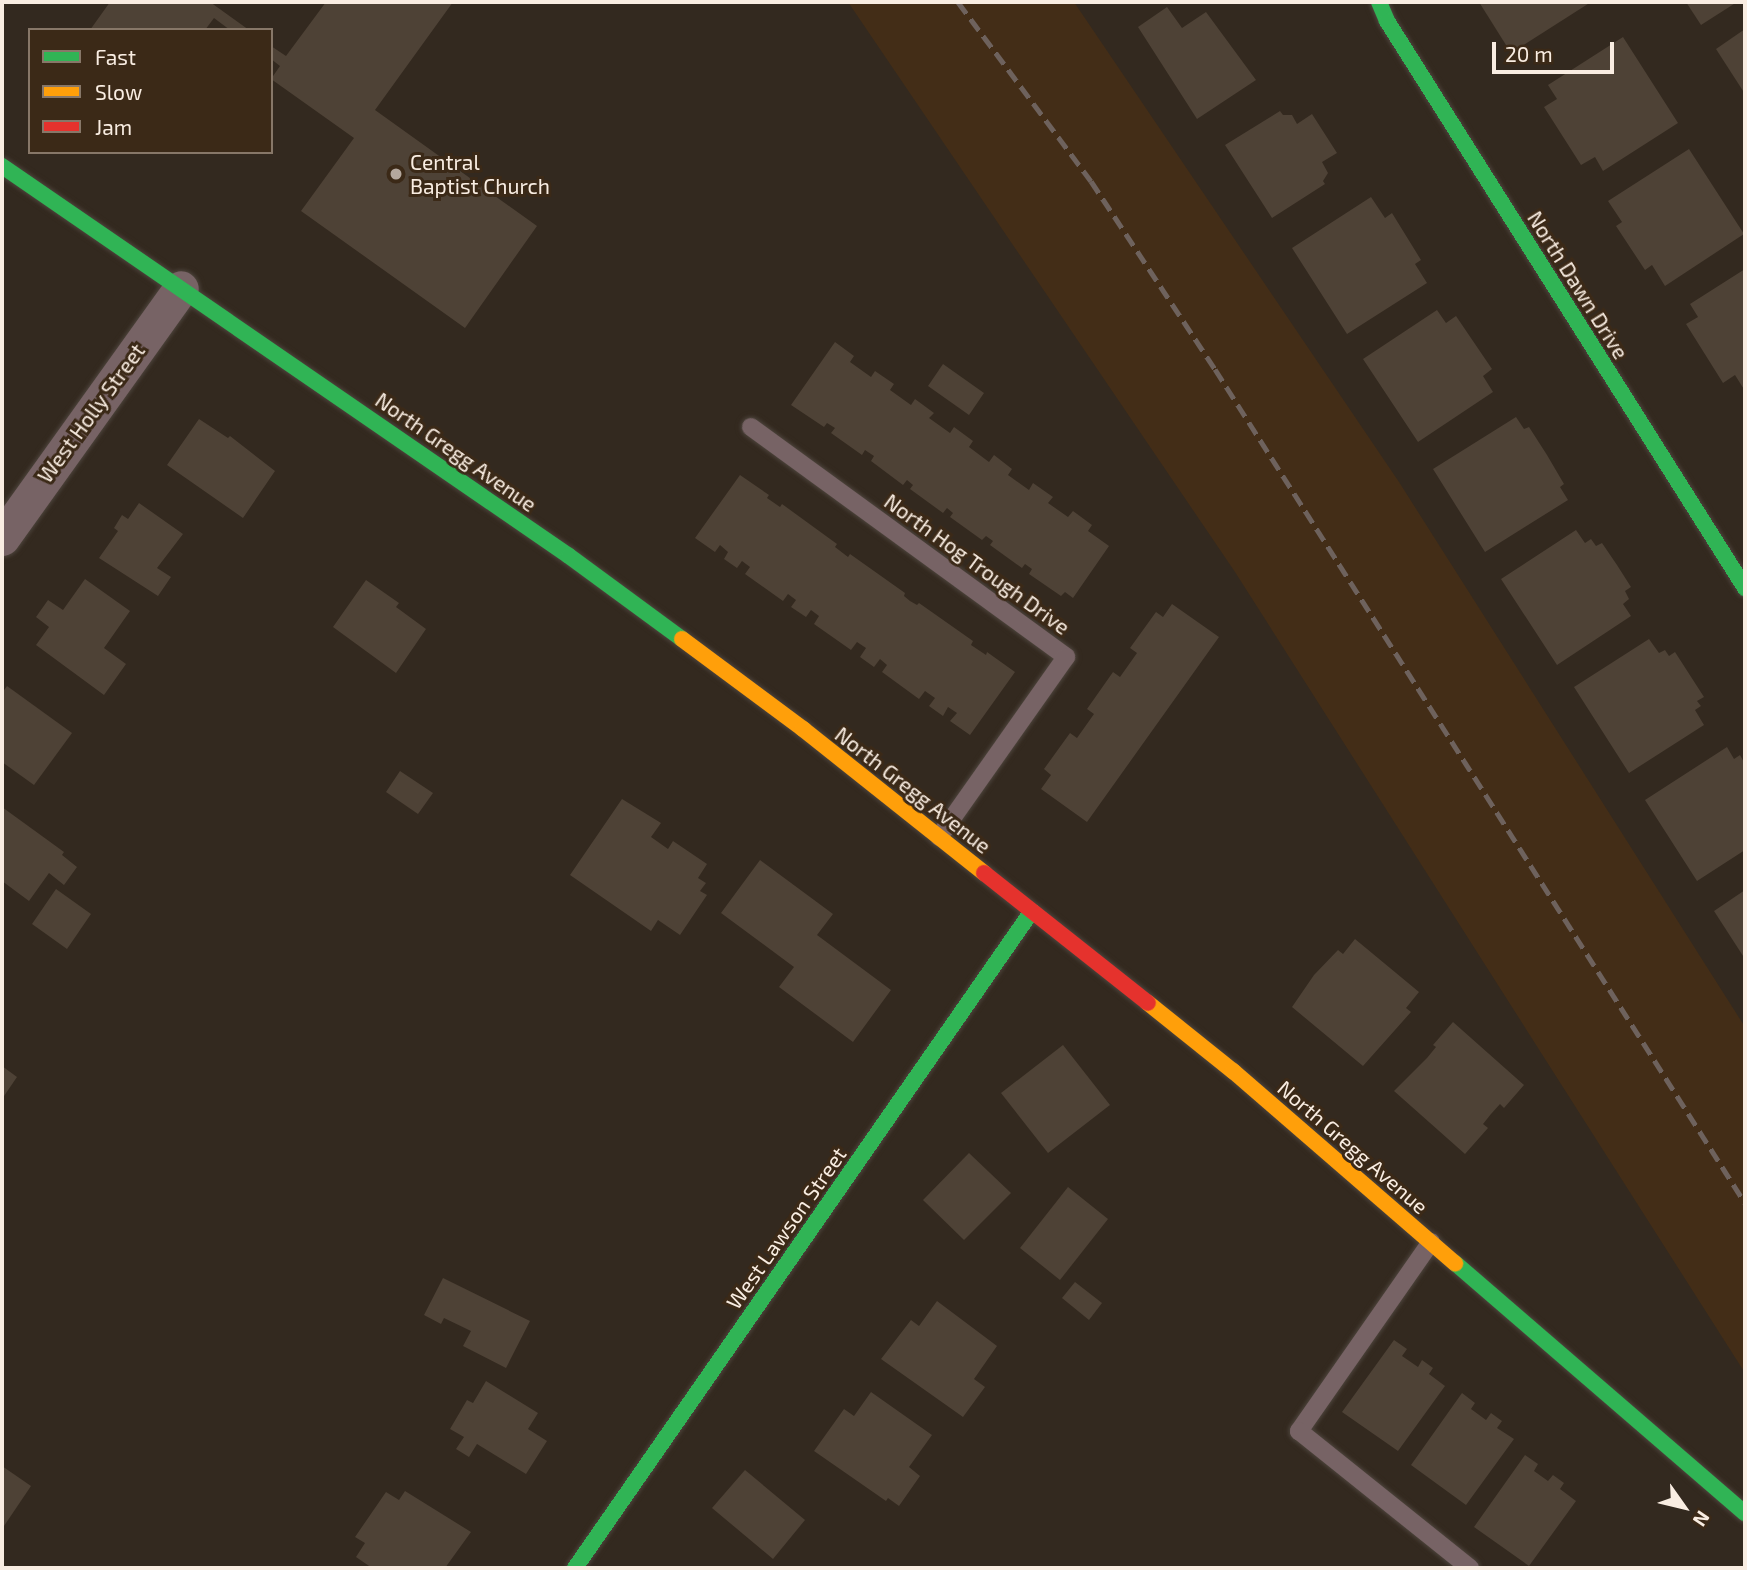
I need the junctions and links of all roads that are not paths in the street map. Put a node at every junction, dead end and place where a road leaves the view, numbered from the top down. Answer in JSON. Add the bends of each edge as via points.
{"nodes":[{"id":1,"x":1380,"y":2,"type":"edge"},
{"id":2,"x":2,"y":166,"type":"edge"},
{"id":3,"x":181,"y":288,"type":"junction"},
{"id":4,"x":751,"y":428,"type":"dead end"},
{"id":5,"x":2,"y":538,"type":"edge"},
{"id":6,"x":1745,"y":588,"type":"edge"},
{"id":7,"x":939,"y":837,"type":"junction"},
{"id":8,"x":1032,"y":911,"type":"junction"},
{"id":9,"x":1432,"y":1242,"type":"junction"},
{"id":10,"x":1745,"y":1513,"type":"edge"},
{"id":11,"x":575,"y":1568,"type":"edge"},
{"id":12,"x":1471,"y":1568,"type":"edge"}],
"edges":[{"from":1,"to":6,"type":"main road","name":"North Dawn Drive","via":[[1387,21]]},
{"from":2,"to":3,"type":"main road","name":"North Gregg Avenue"},
{"from":3,"to":5,"type":"street","name":"West Holly Street"},
{"from":3,"to":7,"type":"main road","name":"North Gregg Avenue","via":[[569,556],[803,729]]},
{"from":4,"to":7,"type":"lane","name":"North Hog Trough Drive","via":[[1066,657]]},
{"from":7,"to":8,"type":"main road","name":"North Gregg Avenue"},
{"from":8,"to":9,"type":"main road","name":"North Gregg Avenue","via":[[1233,1071]]},
{"from":8,"to":11,"type":"main road","name":"West Lawson Street"},
{"from":9,"to":10,"type":"main road","name":"North Gregg Avenue"},
{"from":9,"to":12,"type":"lane","via":[[1299,1431]]}]}
